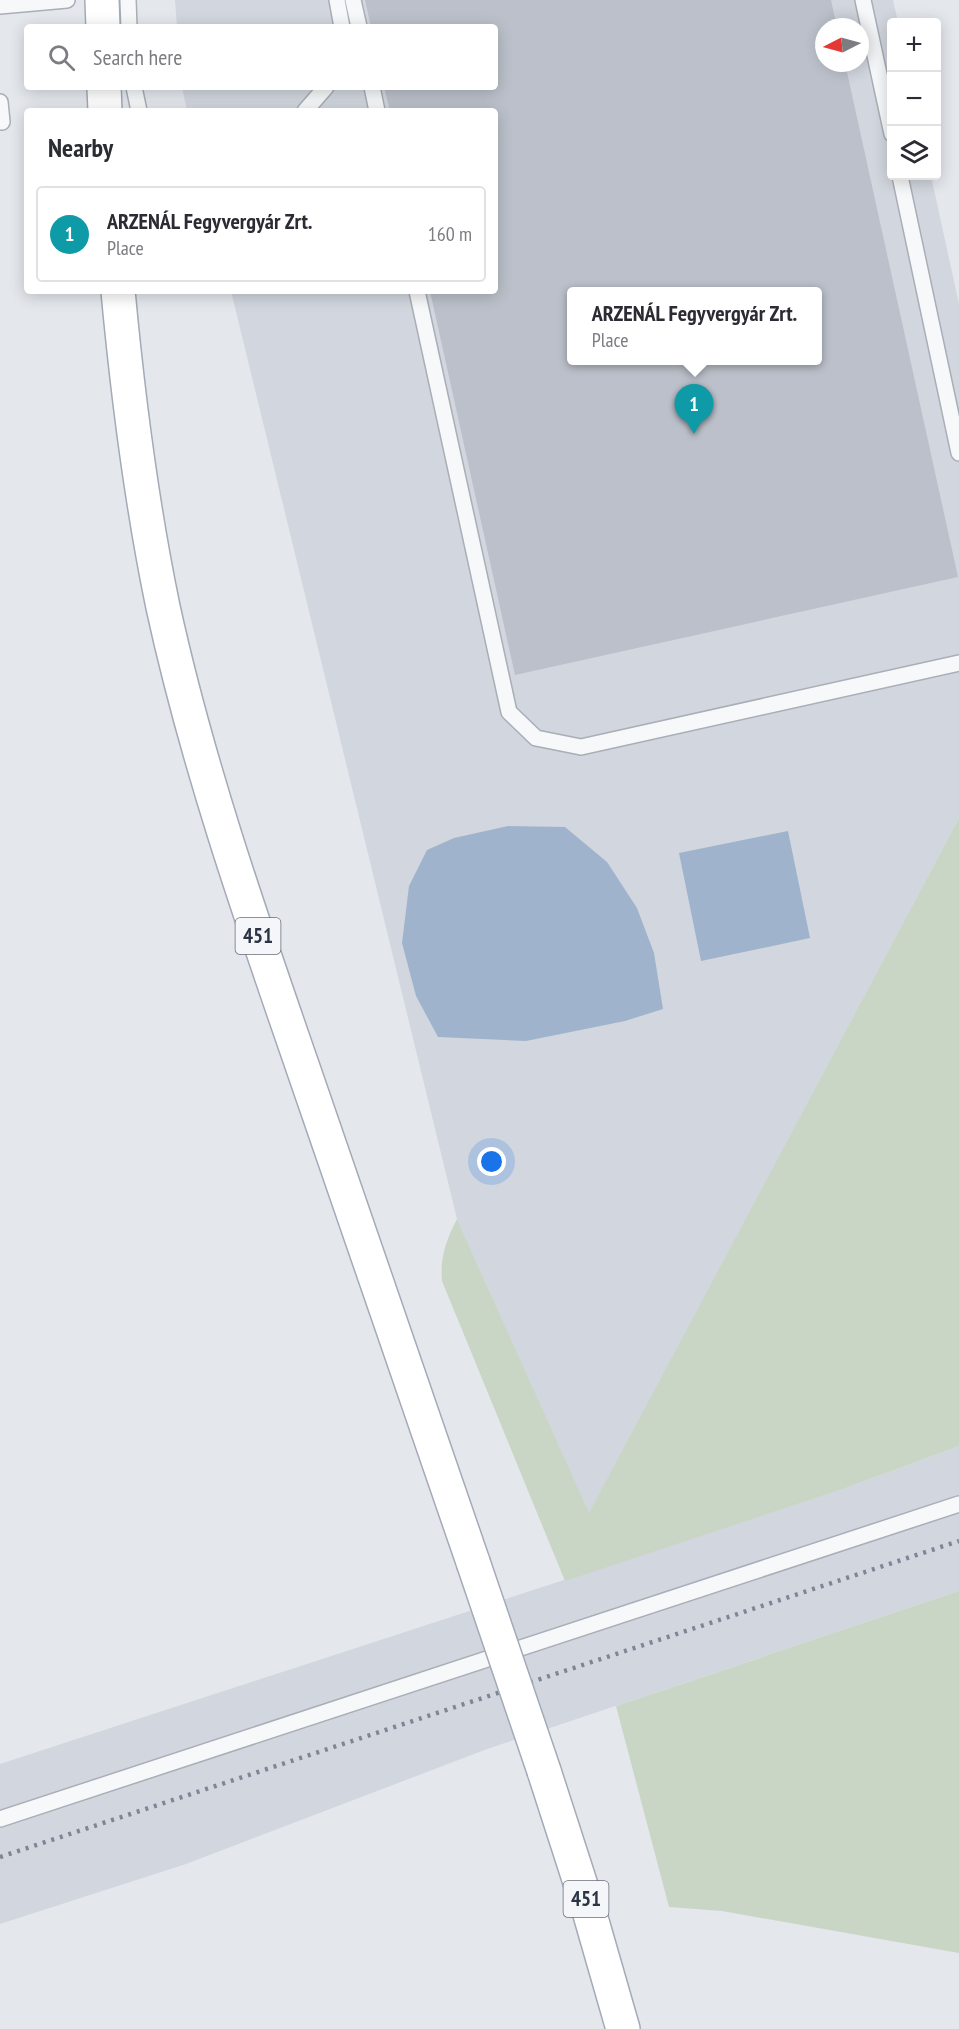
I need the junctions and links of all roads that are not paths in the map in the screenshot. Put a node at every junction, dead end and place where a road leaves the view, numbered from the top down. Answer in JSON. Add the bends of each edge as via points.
{"nodes":[{"id":1,"x":67,"y":0,"type":"edge"},
{"id":2,"x":102,"y":0,"type":"edge"},
{"id":3,"x":128,"y":0,"type":"edge"},
{"id":4,"x":337,"y":0,"type":"edge"},
{"id":5,"x":353,"y":0,"type":"edge"},
{"id":6,"x":863,"y":0,"type":"edge"},
{"id":7,"x":0,"y":6,"type":"edge"},
{"id":8,"x":103,"y":24,"type":"edge"},
{"id":9,"x":129,"y":24,"type":"edge"},
{"id":10,"x":341,"y":24,"type":"edge"},
{"id":11,"x":358,"y":24,"type":"edge"},
{"id":12,"x":104,"y":90,"type":"edge"},
{"id":13,"x":135,"y":90,"type":"edge"},
{"id":14,"x":323,"y":90,"type":"edge"},
{"id":15,"x":373,"y":90,"type":"edge"},
{"id":16,"x":0,"y":102,"type":"edge"},
{"id":17,"x":105,"y":108,"type":"edge"},
{"id":18,"x":138,"y":108,"type":"edge"},
{"id":19,"x":308,"y":108,"type":"edge"},
{"id":20,"x":376,"y":108,"type":"edge"},
{"id":21,"x":2,"y":122,"type":"dead end"},
{"id":22,"x":889,"y":126,"type":"edge"},
{"id":23,"x":901,"y":180,"type":"edge"},
{"id":24,"x":118,"y":294,"type":"edge"},
{"id":25,"x":418,"y":294,"type":"edge"},
{"id":26,"x":959,"y":453,"type":"edge"},
{"id":27,"x":959,"y":663,"type":"edge"},
{"id":28,"x":959,"y":1504,"type":"edge"},
{"id":29,"x":0,"y":1819,"type":"edge"},
{"id":30,"x":623,"y":2029,"type":"edge"}],
"edges":[{"from":1,"to":7,"type":"lane"},
{"from":2,"to":8,"type":"main road"},
{"from":3,"to":9,"type":"lane"},
{"from":4,"to":10,"type":"lane"},
{"from":5,"to":11,"type":"lane"},
{"from":6,"to":22,"type":"lane"},
{"from":12,"to":17,"type":"main road"},
{"from":13,"to":18,"type":"lane"},
{"from":14,"to":19,"type":"lane"},
{"from":15,"to":20,"type":"lane"},
{"from":16,"to":21,"type":"lane"},
{"from":23,"to":26,"type":"lane"},
{"from":24,"to":30,"type":"main road","number":"451","bridge":true,"via":[[139,477],[188,708],[264,954],[587,1904]]},
{"from":25,"to":27,"type":"lane","via":[[509,712],[536,738],[581,747]]},
{"from":28,"to":29,"type":"lane"}]}
